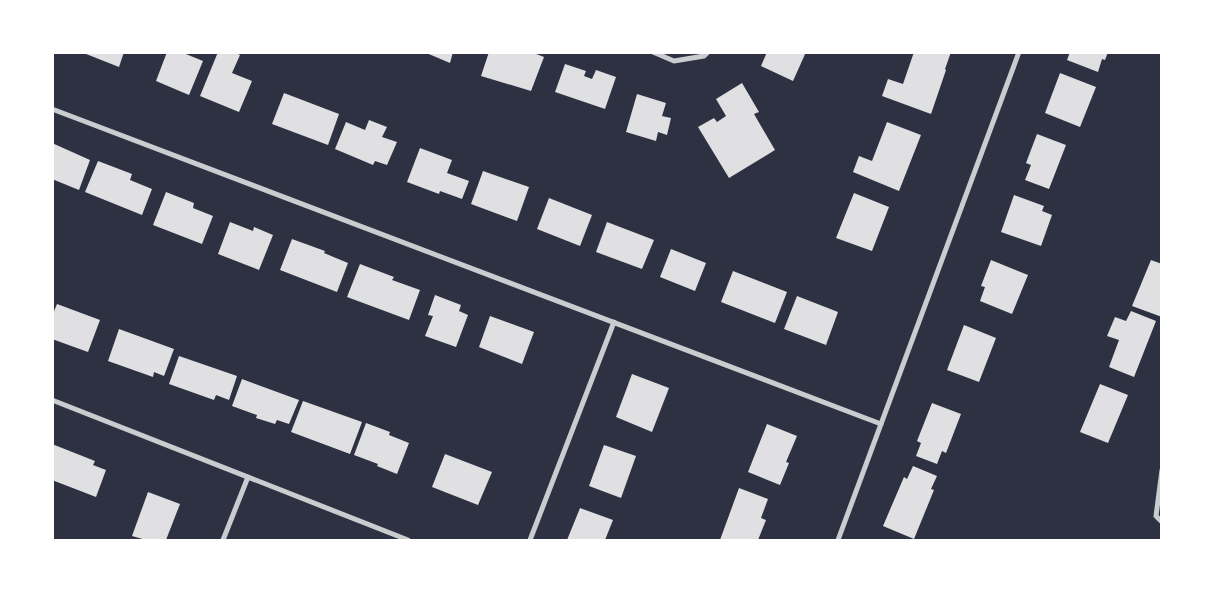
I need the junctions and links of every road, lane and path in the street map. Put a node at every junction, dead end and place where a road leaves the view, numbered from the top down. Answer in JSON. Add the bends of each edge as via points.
{"nodes":[{"id":1,"x":653,"y":52,"type":"edge"},
{"id":2,"x":708,"y":52,"type":"edge"},
{"id":3,"x":1019,"y":52,"type":"edge"},
{"id":4,"x":52,"y":109,"type":"edge"},
{"id":5,"x":614,"y":322,"type":"junction"},
{"id":6,"x":52,"y":400,"type":"edge"},
{"id":7,"x":881,"y":424,"type":"junction"},
{"id":8,"x":1162,"y":470,"type":"edge"},
{"id":9,"x":248,"y":477,"type":"junction"},
{"id":10,"x":1162,"y":522,"type":"edge"},
{"id":11,"x":223,"y":540,"type":"edge"},
{"id":12,"x":408,"y":540,"type":"edge"},
{"id":13,"x":530,"y":540,"type":"edge"},
{"id":14,"x":838,"y":540,"type":"edge"}],
"edges":[{"from":1,"to":2,"type":"street","via":[[674,61],[704,56]]},
{"from":3,"to":7,"type":"street"},
{"from":4,"to":5,"type":"street"},
{"from":5,"to":7,"type":"street"},
{"from":5,"to":13,"type":"street"},
{"from":6,"to":9,"type":"street"},
{"from":7,"to":14,"type":"street"},
{"from":8,"to":10,"type":"street","via":[[1156,516]]},
{"from":9,"to":11,"type":"street"},
{"from":9,"to":12,"type":"street"}]}
